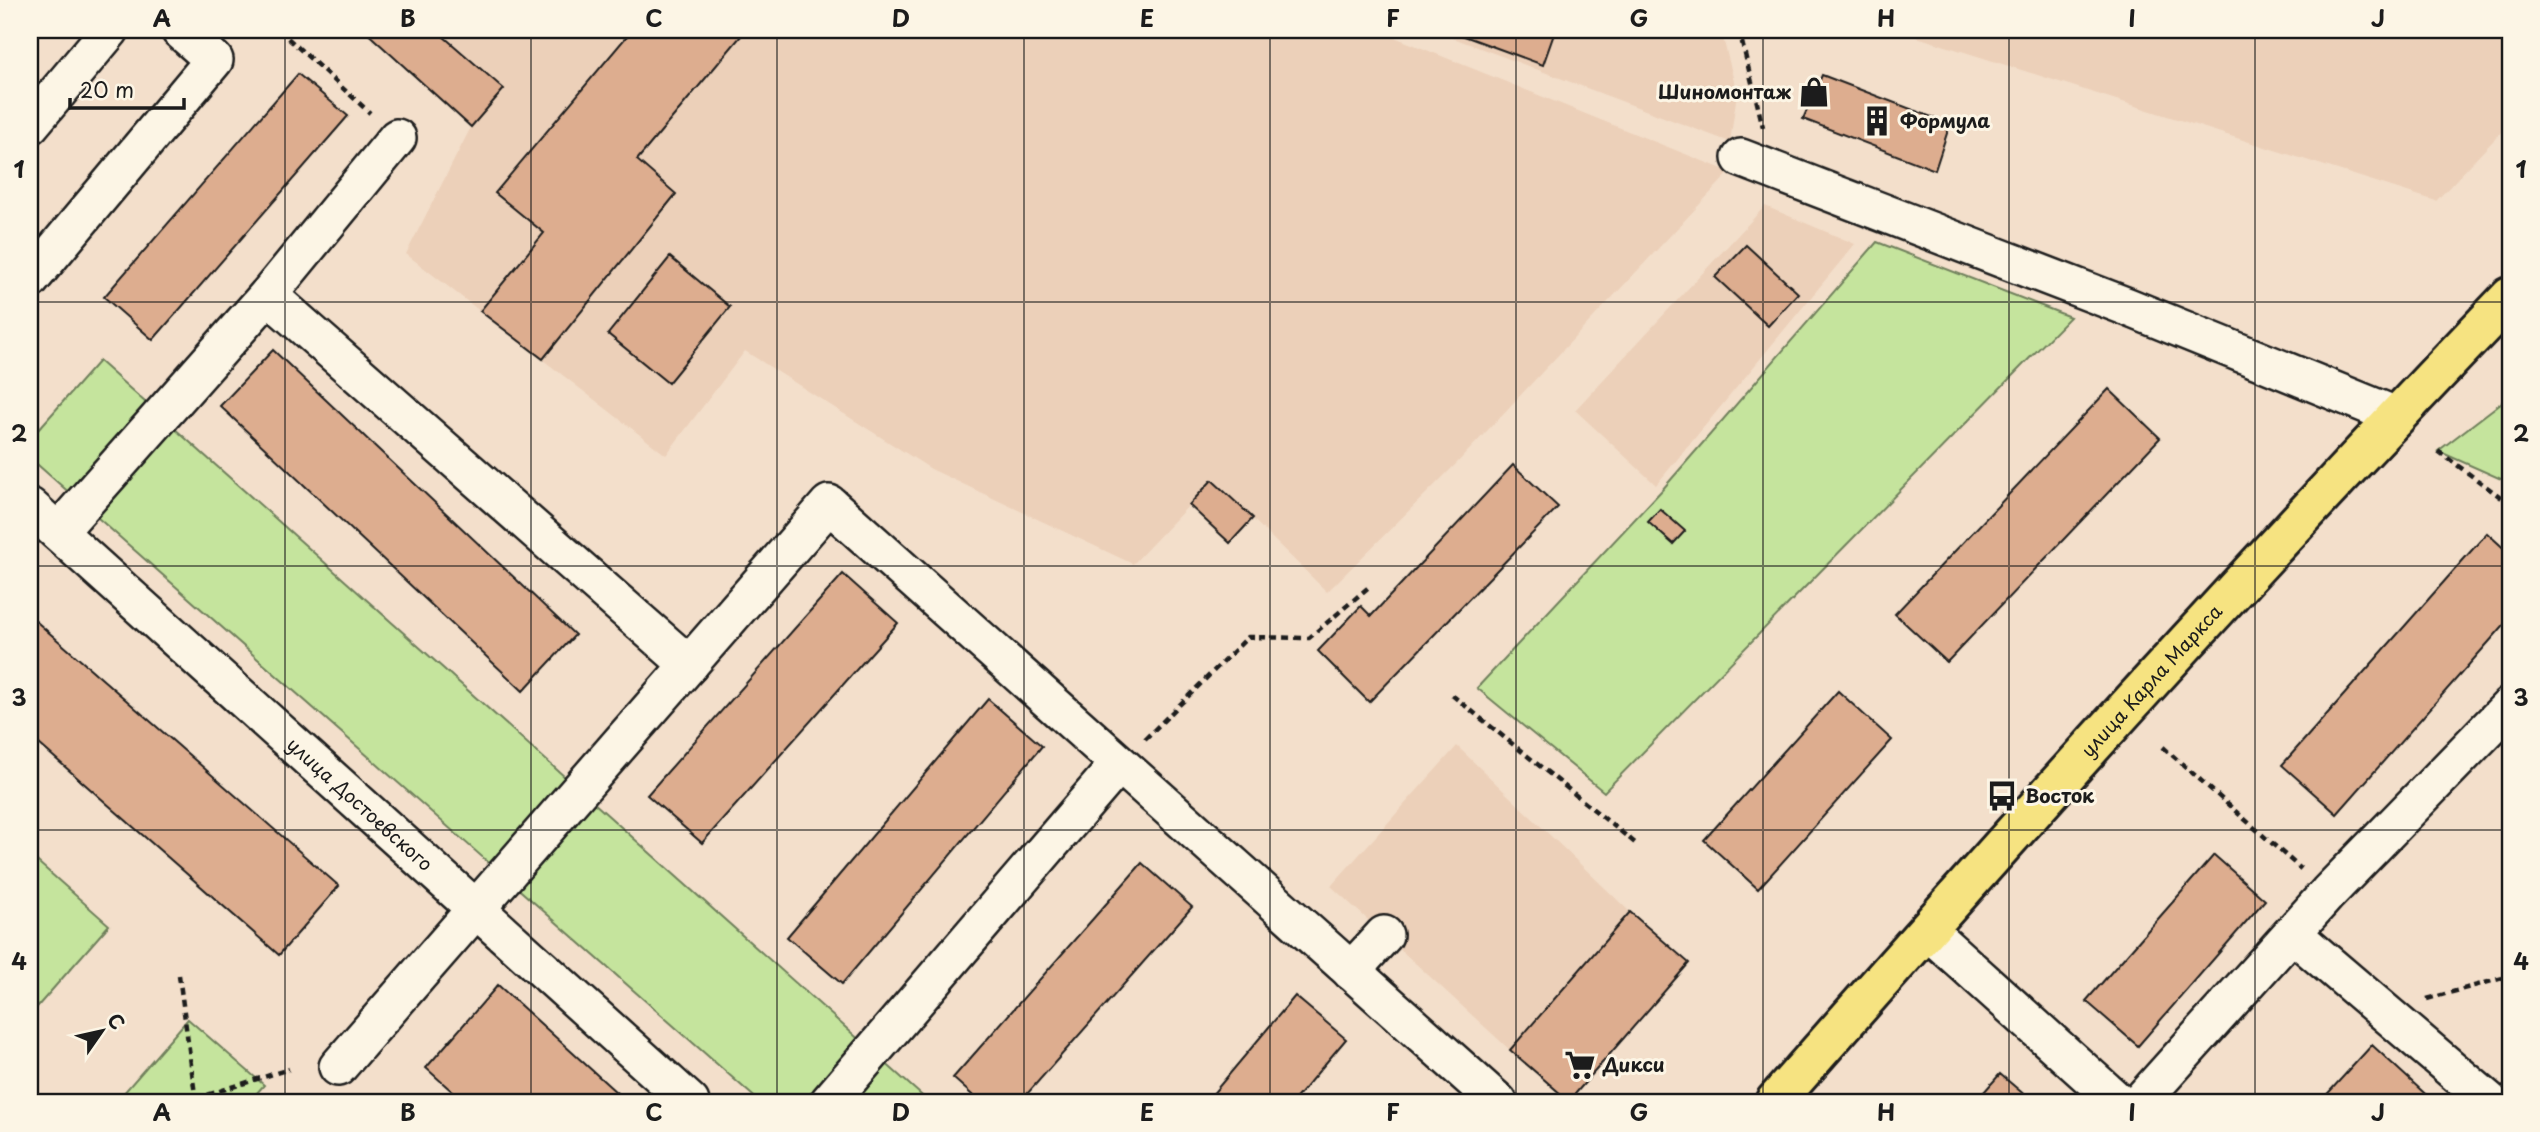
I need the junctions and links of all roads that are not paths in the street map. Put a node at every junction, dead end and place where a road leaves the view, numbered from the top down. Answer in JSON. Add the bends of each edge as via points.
{"nodes":[{"id":1,"x":110,"y":30,"type":"edge"},
{"id":2,"x":180,"y":30,"type":"edge"},
{"id":3,"x":30,"y":124,"type":"edge"},
{"id":4,"x":397,"y":138,"type":"road end"},
{"id":5,"x":1757,"y":165,"type":"road end"},
{"id":6,"x":30,"y":280,"type":"edge"},
{"id":7,"x":268,"y":295,"type":"junction"},
{"id":8,"x":2510,"y":297,"type":"edge"},
{"id":9,"x":2396,"y":416,"type":"junction"},
{"id":10,"x":30,"y":507,"type":"edge"},
{"id":11,"x":58,"y":532,"type":"junction"},
{"id":12,"x":689,"y":665,"type":"junction"},
{"id":13,"x":2510,"y":706,"type":"edge"},
{"id":14,"x":1119,"y":764,"type":"junction"},
{"id":15,"x":476,"y":912,"type":"junction"},
{"id":16,"x":1928,"y":931,"type":"junction"},
{"id":17,"x":2293,"y":934,"type":"junction"},
{"id":18,"x":1384,"y":935,"type":"dead end"},
{"id":19,"x":1351,"y":971,"type":"junction"},
{"id":20,"x":338,"y":1068,"type":"dead end"},
{"id":21,"x":690,"y":1102,"type":"edge"},
{"id":22,"x":829,"y":1102,"type":"edge"},
{"id":23,"x":1498,"y":1102,"type":"edge"},
{"id":24,"x":1775,"y":1102,"type":"edge"},
{"id":25,"x":2118,"y":1102,"type":"edge"},
{"id":26,"x":2140,"y":1102,"type":"edge"},
{"id":27,"x":2490,"y":1102,"type":"edge"}],
"edges":[{"from":1,"to":3,"type":"street"},
{"from":2,"to":6,"type":"street","via":[[215,60]]},
{"from":4,"to":7,"type":"street"},
{"from":5,"to":9,"type":"street"},
{"from":7,"to":11,"type":"street"},
{"from":7,"to":12,"type":"street"},
{"from":8,"to":9,"type":"main road","name":"улица Карла Маркса"},
{"from":9,"to":16,"type":"main road","name":"улица Карла Маркса"},
{"from":10,"to":11,"type":"street","name":"улица Достоевского"},
{"from":11,"to":15,"type":"street","name":"улица Достоевского"},
{"from":12,"to":14,"type":"street","via":[[829,504]]},
{"from":12,"to":15,"type":"street"},
{"from":13,"to":17,"type":"street"},
{"from":14,"to":19,"type":"street"},
{"from":14,"to":22,"type":"street"},
{"from":15,"to":20,"type":"street"},
{"from":15,"to":21,"type":"street","name":"улица Достоевского"},
{"from":16,"to":24,"type":"main road","name":"улица Карла Маркса"},
{"from":16,"to":25,"type":"street"},
{"from":17,"to":26,"type":"street"},
{"from":17,"to":27,"type":"street"},
{"from":18,"to":19,"type":"street"},
{"from":19,"to":23,"type":"street"}]}
